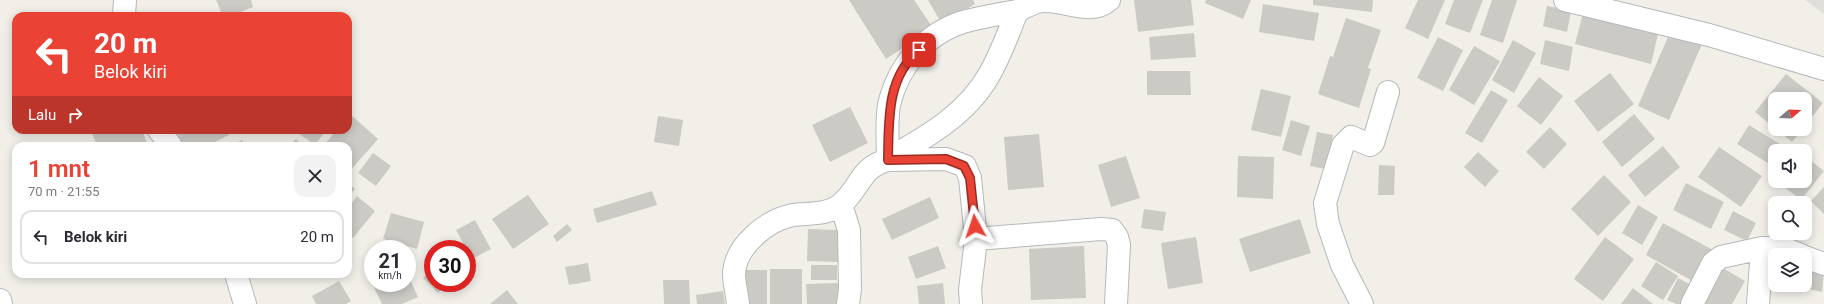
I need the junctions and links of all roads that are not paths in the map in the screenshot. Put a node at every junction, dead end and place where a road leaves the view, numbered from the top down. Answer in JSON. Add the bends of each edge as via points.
{"nodes":[{"id":1,"x":125,"y":0,"type":"edge"},
{"id":2,"x":1109,"y":0,"type":"edge"},
{"id":3,"x":1565,"y":0,"type":"edge"},
{"id":4,"x":1018,"y":11,"type":"junction"},
{"id":5,"x":124,"y":12,"type":"edge"},
{"id":6,"x":1824,"y":68,"type":"edge"},
{"id":7,"x":1388,"y":92,"type":"dead end"},
{"id":8,"x":162,"y":134,"type":"edge"},
{"id":9,"x":169,"y":142,"type":"edge"},
{"id":10,"x":888,"y":160,"type":"junction"},
{"id":11,"x":841,"y":205,"type":"junction"},
{"id":12,"x":976,"y":239,"type":"junction"},
{"id":13,"x":1762,"y":248,"type":"junction"},
{"id":14,"x":1768,"y":248,"type":"edge"},
{"id":15,"x":1812,"y":260,"type":"edge"},
{"id":16,"x":1824,"y":264,"type":"edge"},
{"id":17,"x":237,"y":278,"type":"edge"},
{"id":18,"x":0,"y":300,"type":"edge"},
{"id":19,"x":1,"y":304,"type":"edge"},
{"id":20,"x":245,"y":304,"type":"edge"},
{"id":21,"x":738,"y":304,"type":"edge"},
{"id":22,"x":848,"y":304,"type":"edge"},
{"id":23,"x":971,"y":304,"type":"edge"},
{"id":24,"x":1116,"y":304,"type":"edge"},
{"id":25,"x":1362,"y":304,"type":"edge"},
{"id":26,"x":1692,"y":304,"type":"edge"},
{"id":27,"x":1758,"y":304,"type":"edge"}],
"edges":[{"from":1,"to":5,"type":"street"},
{"from":2,"to":4,"type":"street","via":[[1099,6],[1083,7],[1046,0]]},
{"from":3,"to":6,"type":"street","via":[[1709,35]]},
{"from":4,"to":10,"type":"street","via":[[989,75],[977,93],[963,109],[934,132]]},
{"from":4,"to":10,"type":"street","via":[[963,22],[937,34],[911,56],[902,70],[889,105]]},
{"from":7,"to":25,"type":"street","via":[[1373,143],[1370,145],[1350,137],[1345,141],[1325,203],[1328,224],[1342,265]]},
{"from":8,"to":9,"type":"street"},
{"from":10,"to":11,"type":"street","via":[[870,167]]},
{"from":10,"to":12,"type":"street","via":[[946,159],[964,166],[970,178]]},
{"from":11,"to":21,"type":"street","via":[[830,211],[791,215],[769,225],[750,239],[736,259],[734,274]]},
{"from":11,"to":22,"type":"street","via":[[849,230]]},
{"from":12,"to":23,"type":"street","via":[[970,290]]},
{"from":12,"to":24,"type":"street","via":[[1112,230],[1119,245]]},
{"from":13,"to":14,"type":"street"},
{"from":13,"to":26,"type":"street","via":[[1721,257],[1714,263]]},
{"from":13,"to":27,"type":"street"},
{"from":15,"to":16,"type":"street"},
{"from":17,"to":20,"type":"street"},
{"from":18,"to":19,"type":"street"}]}
